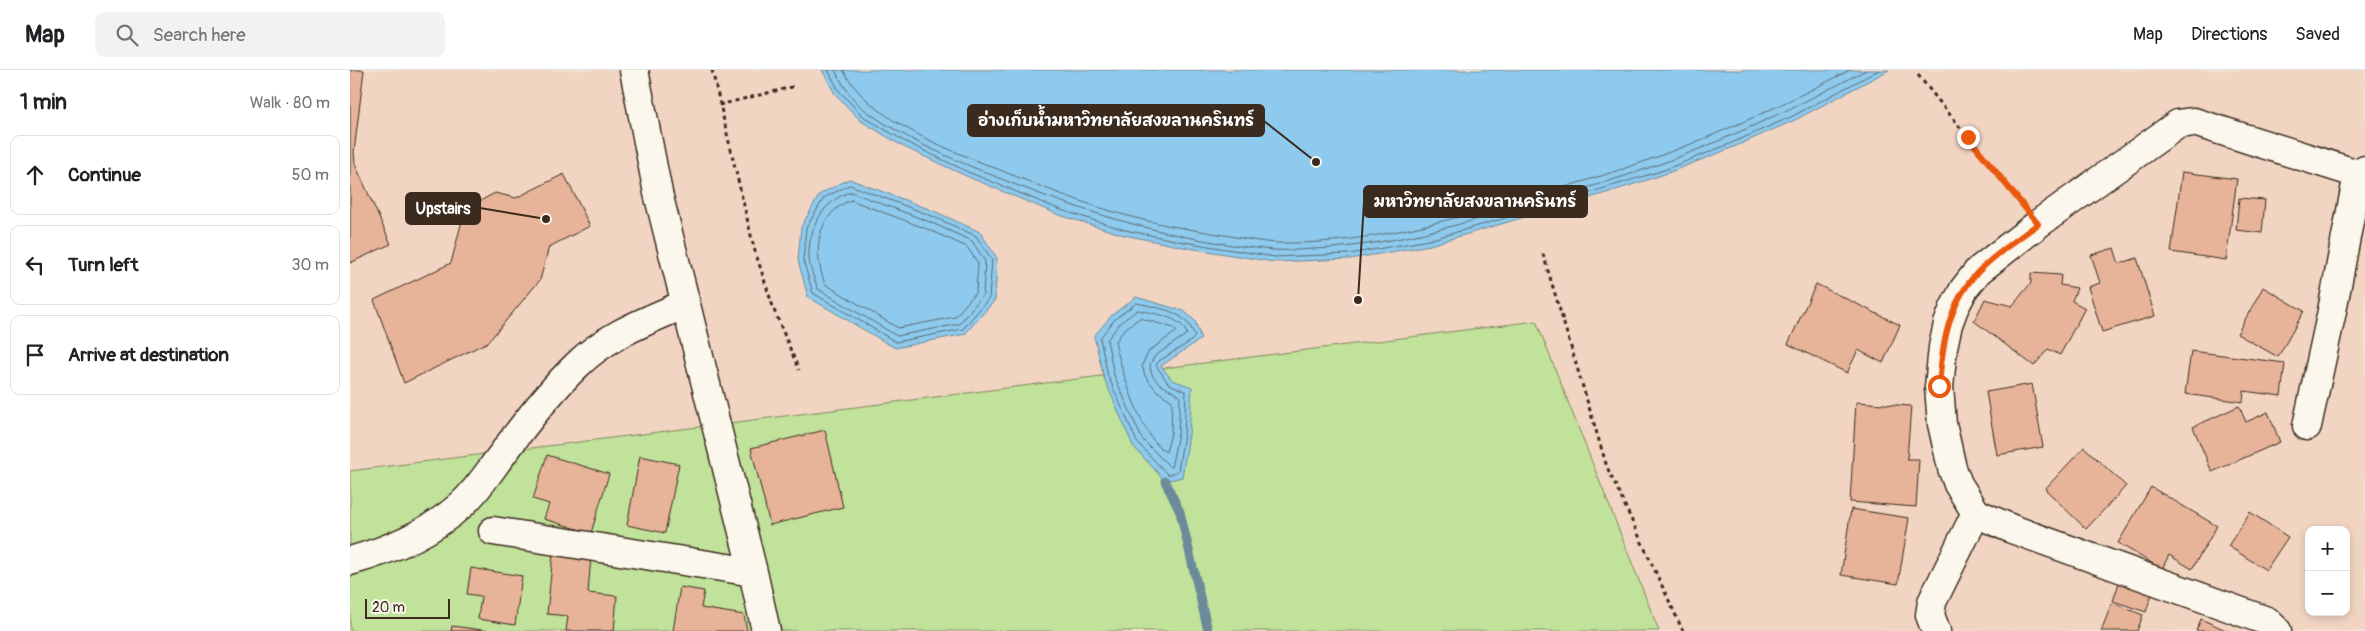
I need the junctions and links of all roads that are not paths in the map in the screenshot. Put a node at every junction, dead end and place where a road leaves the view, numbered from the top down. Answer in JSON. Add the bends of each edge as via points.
{"nodes":[{"id":1,"x":634,"y":70,"type":"edge"},
{"id":2,"x":2362,"y":172,"type":"edge"},
{"id":3,"x":685,"y":304,"type":"junction"},
{"id":4,"x":2306,"y":426,"type":"dead end"},
{"id":5,"x":1976,"y":513,"type":"junction"},
{"id":6,"x":493,"y":531,"type":"dead end"},
{"id":7,"x":350,"y":561,"type":"edge"},
{"id":8,"x":753,"y":572,"type":"junction"},
{"id":9,"x":766,"y":631,"type":"edge"},
{"id":10,"x":1936,"y":631,"type":"edge"},
{"id":11,"x":2276,"y":631,"type":"edge"}],
"edges":[{"from":1,"to":3,"type":"street","via":[[658,193]]},
{"from":2,"to":4,"type":"street"},
{"from":2,"to":5,"type":"street","via":[[2185,121],[2038,224],[1978,271],[1964,289],[1948,324],[1939,386],[1942,424],[1955,476]]},
{"from":3,"to":7,"type":"street","via":[[617,334],[577,364],[461,505],[418,535]]},
{"from":3,"to":8,"type":"street"},
{"from":5,"to":10,"type":"street","via":[[1932,602],[1930,615]]},
{"from":5,"to":11,"type":"street","via":[[2267,621]]},
{"from":6,"to":8,"type":"street"},
{"from":8,"to":9,"type":"street"}]}
